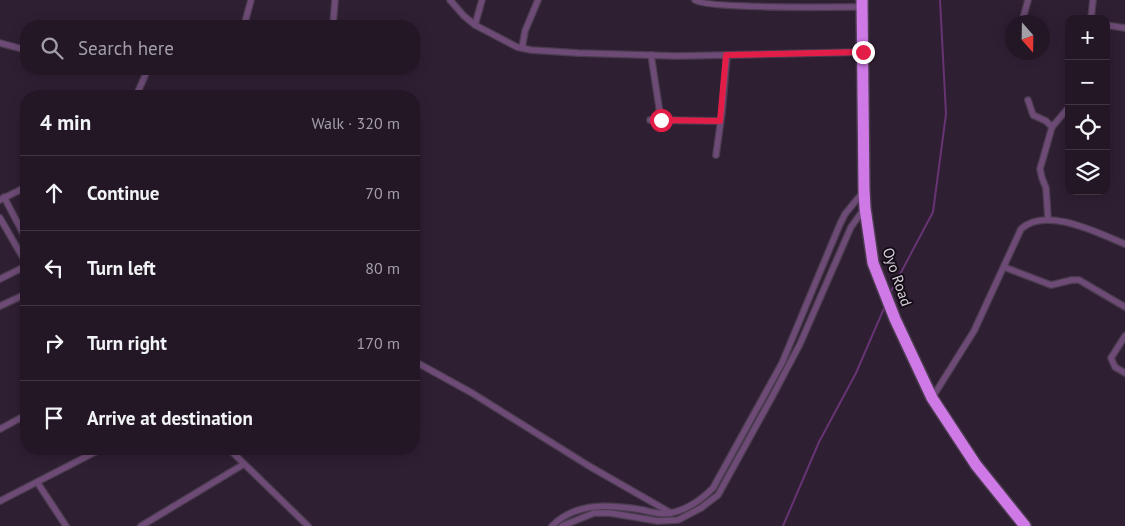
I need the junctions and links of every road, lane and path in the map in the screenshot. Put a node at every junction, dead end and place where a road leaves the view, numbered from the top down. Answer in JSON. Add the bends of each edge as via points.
{"nodes":[{"id":1,"x":251,"y":0,"type":"edge"},
{"id":2,"x":335,"y":0,"type":"edge"},
{"id":3,"x":450,"y":0,"type":"edge"},
{"id":4,"x":482,"y":0,"type":"edge"},
{"id":5,"x":538,"y":0,"type":"edge"},
{"id":6,"x":695,"y":0,"type":"edge"},
{"id":7,"x":1028,"y":0,"type":"edge"},
{"id":8,"x":1093,"y":0,"type":"edge"},
{"id":9,"x":862,"y":4,"type":"edge"},
{"id":10,"x":1024,"y":15,"type":"edge"},
{"id":11,"x":1091,"y":15,"type":"edge"},
{"id":12,"x":246,"y":20,"type":"edge"},
{"id":13,"x":333,"y":20,"type":"edge"},
{"id":14,"x":475,"y":24,"type":"junction"},
{"id":15,"x":1110,"y":26,"type":"edge"},
{"id":16,"x":1125,"y":28,"type":"edge"},
{"id":17,"x":0,"y":43,"type":"edge"},
{"id":18,"x":20,"y":48,"type":"edge"},
{"id":19,"x":522,"y":48,"type":"junction"},
{"id":20,"x":863,"y":52,"type":"junction"},
{"id":21,"x":651,"y":55,"type":"junction"},
{"id":22,"x":726,"y":55,"type":"junction"},
{"id":23,"x":145,"y":75,"type":"edge"},
{"id":24,"x":139,"y":90,"type":"edge"},
{"id":25,"x":1028,"y":100,"type":"dead end"},
{"id":26,"x":1065,"y":112,"type":"edge"},
{"id":27,"x":650,"y":120,"type":"dead end"},
{"id":28,"x":661,"y":120,"type":"junction"},
{"id":29,"x":720,"y":121,"type":"junction"},
{"id":30,"x":1052,"y":127,"type":"junction"},
{"id":31,"x":716,"y":155,"type":"dead end"},
{"id":32,"x":864,"y":190,"type":"junction"},
{"id":33,"x":20,"y":191,"type":"edge"},
{"id":34,"x":2,"y":198,"type":"edge"},
{"id":35,"x":865,"y":208,"type":"junction"},
{"id":36,"x":0,"y":218,"type":"edge"},
{"id":37,"x":1048,"y":219,"type":"junction"},
{"id":38,"x":20,"y":229,"type":"edge"},
{"id":39,"x":1125,"y":244,"type":"edge"},
{"id":40,"x":20,"y":253,"type":"edge"},
{"id":41,"x":20,"y":267,"type":"edge"},
{"id":42,"x":1004,"y":267,"type":"junction"},
{"id":43,"x":0,"y":279,"type":"edge"},
{"id":44,"x":20,"y":297,"type":"edge"},
{"id":45,"x":0,"y":306,"type":"edge"},
{"id":46,"x":1125,"y":307,"type":"edge"},
{"id":47,"x":1125,"y":336,"type":"edge"},
{"id":48,"x":420,"y":364,"type":"edge"},
{"id":49,"x":1125,"y":373,"type":"edge"},
{"id":50,"x":932,"y":398,"type":"junction"},
{"id":51,"x":20,"y":418,"type":"edge"},
{"id":52,"x":0,"y":429,"type":"edge"},
{"id":53,"x":90,"y":455,"type":"edge"},
{"id":54,"x":235,"y":455,"type":"edge"},
{"id":55,"x":244,"y":464,"type":"junction"},
{"id":56,"x":38,"y":482,"type":"junction"},
{"id":57,"x":0,"y":501,"type":"edge"},
{"id":58,"x":670,"y":513,"type":"junction"},
{"id":59,"x":678,"y":520,"type":"junction"},
{"id":60,"x":66,"y":526,"type":"edge"},
{"id":61,"x":142,"y":526,"type":"edge"},
{"id":62,"x":308,"y":526,"type":"edge"},
{"id":63,"x":552,"y":526,"type":"edge"},
{"id":64,"x":562,"y":526,"type":"edge"},
{"id":65,"x":1025,"y":526,"type":"edge"}],
"edges":[{"from":1,"to":12,"type":"street"},
{"from":2,"to":13,"type":"street"},
{"from":3,"to":14,"type":"street"},
{"from":4,"to":14,"type":"street"},
{"from":5,"to":19,"type":"street","via":[[525,31]]},
{"from":6,"to":9,"type":"street","via":[[723,5],[797,8]]},
{"from":7,"to":10,"type":"street"},
{"from":8,"to":11,"type":"street"},
{"from":9,"to":20,"type":"highway","name":"Oyo Road"},
{"from":14,"to":19,"type":"street"},
{"from":15,"to":16,"type":"street"},
{"from":17,"to":18,"type":"street"},
{"from":19,"to":21,"type":"street"},
{"from":20,"to":22,"type":"street"},
{"from":20,"to":32,"type":"highway","name":"Oyo Road"},
{"from":21,"to":22,"type":"street"},
{"from":21,"to":28,"type":"street"},
{"from":22,"to":29,"type":"street"},
{"from":23,"to":24,"type":"street"},
{"from":25,"to":30,"type":"street","via":[[1033,114]]},
{"from":26,"to":30,"type":"street"},
{"from":27,"to":28,"type":"street"},
{"from":28,"to":29,"type":"street"},
{"from":29,"to":31,"type":"street"},
{"from":30,"to":37,"type":"street","via":[[1040,169],[1046,188]]},
{"from":32,"to":35,"type":"highway","name":"Oyo Road"},
{"from":32,"to":58,"type":"street","via":[[845,214],[782,363],[713,488],[689,507]]},
{"from":33,"to":34,"type":"street"},
{"from":34,"to":38,"type":"street"},
{"from":35,"to":50,"type":"highway","name":"Oyo Road","via":[[873,263]]},
{"from":35,"to":59,"type":"street","via":[[851,227],[800,344],[723,488],[706,504]]},
{"from":36,"to":40,"type":"street"},
{"from":37,"to":39,"type":"street","via":[[1068,222]]},
{"from":37,"to":42,"type":"street","via":[[1027,224],[1021,229]]},
{"from":41,"to":43,"type":"street"},
{"from":42,"to":46,"type":"street","via":[[1051,285],[1079,280]]},
{"from":42,"to":50,"type":"street","via":[[974,331]]},
{"from":44,"to":45,"type":"street"},
{"from":47,"to":49,"type":"street","via":[[1111,358],[1115,367]]},
{"from":48,"to":58,"type":"street"},
{"from":50,"to":65,"type":"highway","name":"Oyo Road","via":[[976,465]]},
{"from":51,"to":52,"type":"street"},
{"from":53,"to":56,"type":"street"},
{"from":54,"to":55,"type":"street"},
{"from":55,"to":61,"type":"street"},
{"from":55,"to":62,"type":"street"},
{"from":56,"to":57,"type":"street"},
{"from":56,"to":60,"type":"street"},
{"from":58,"to":59,"type":"street"},
{"from":58,"to":63,"type":"street","via":[[610,505],[588,507],[569,514]]},
{"from":59,"to":64,"type":"street","via":[[658,521],[594,513]]}]}
